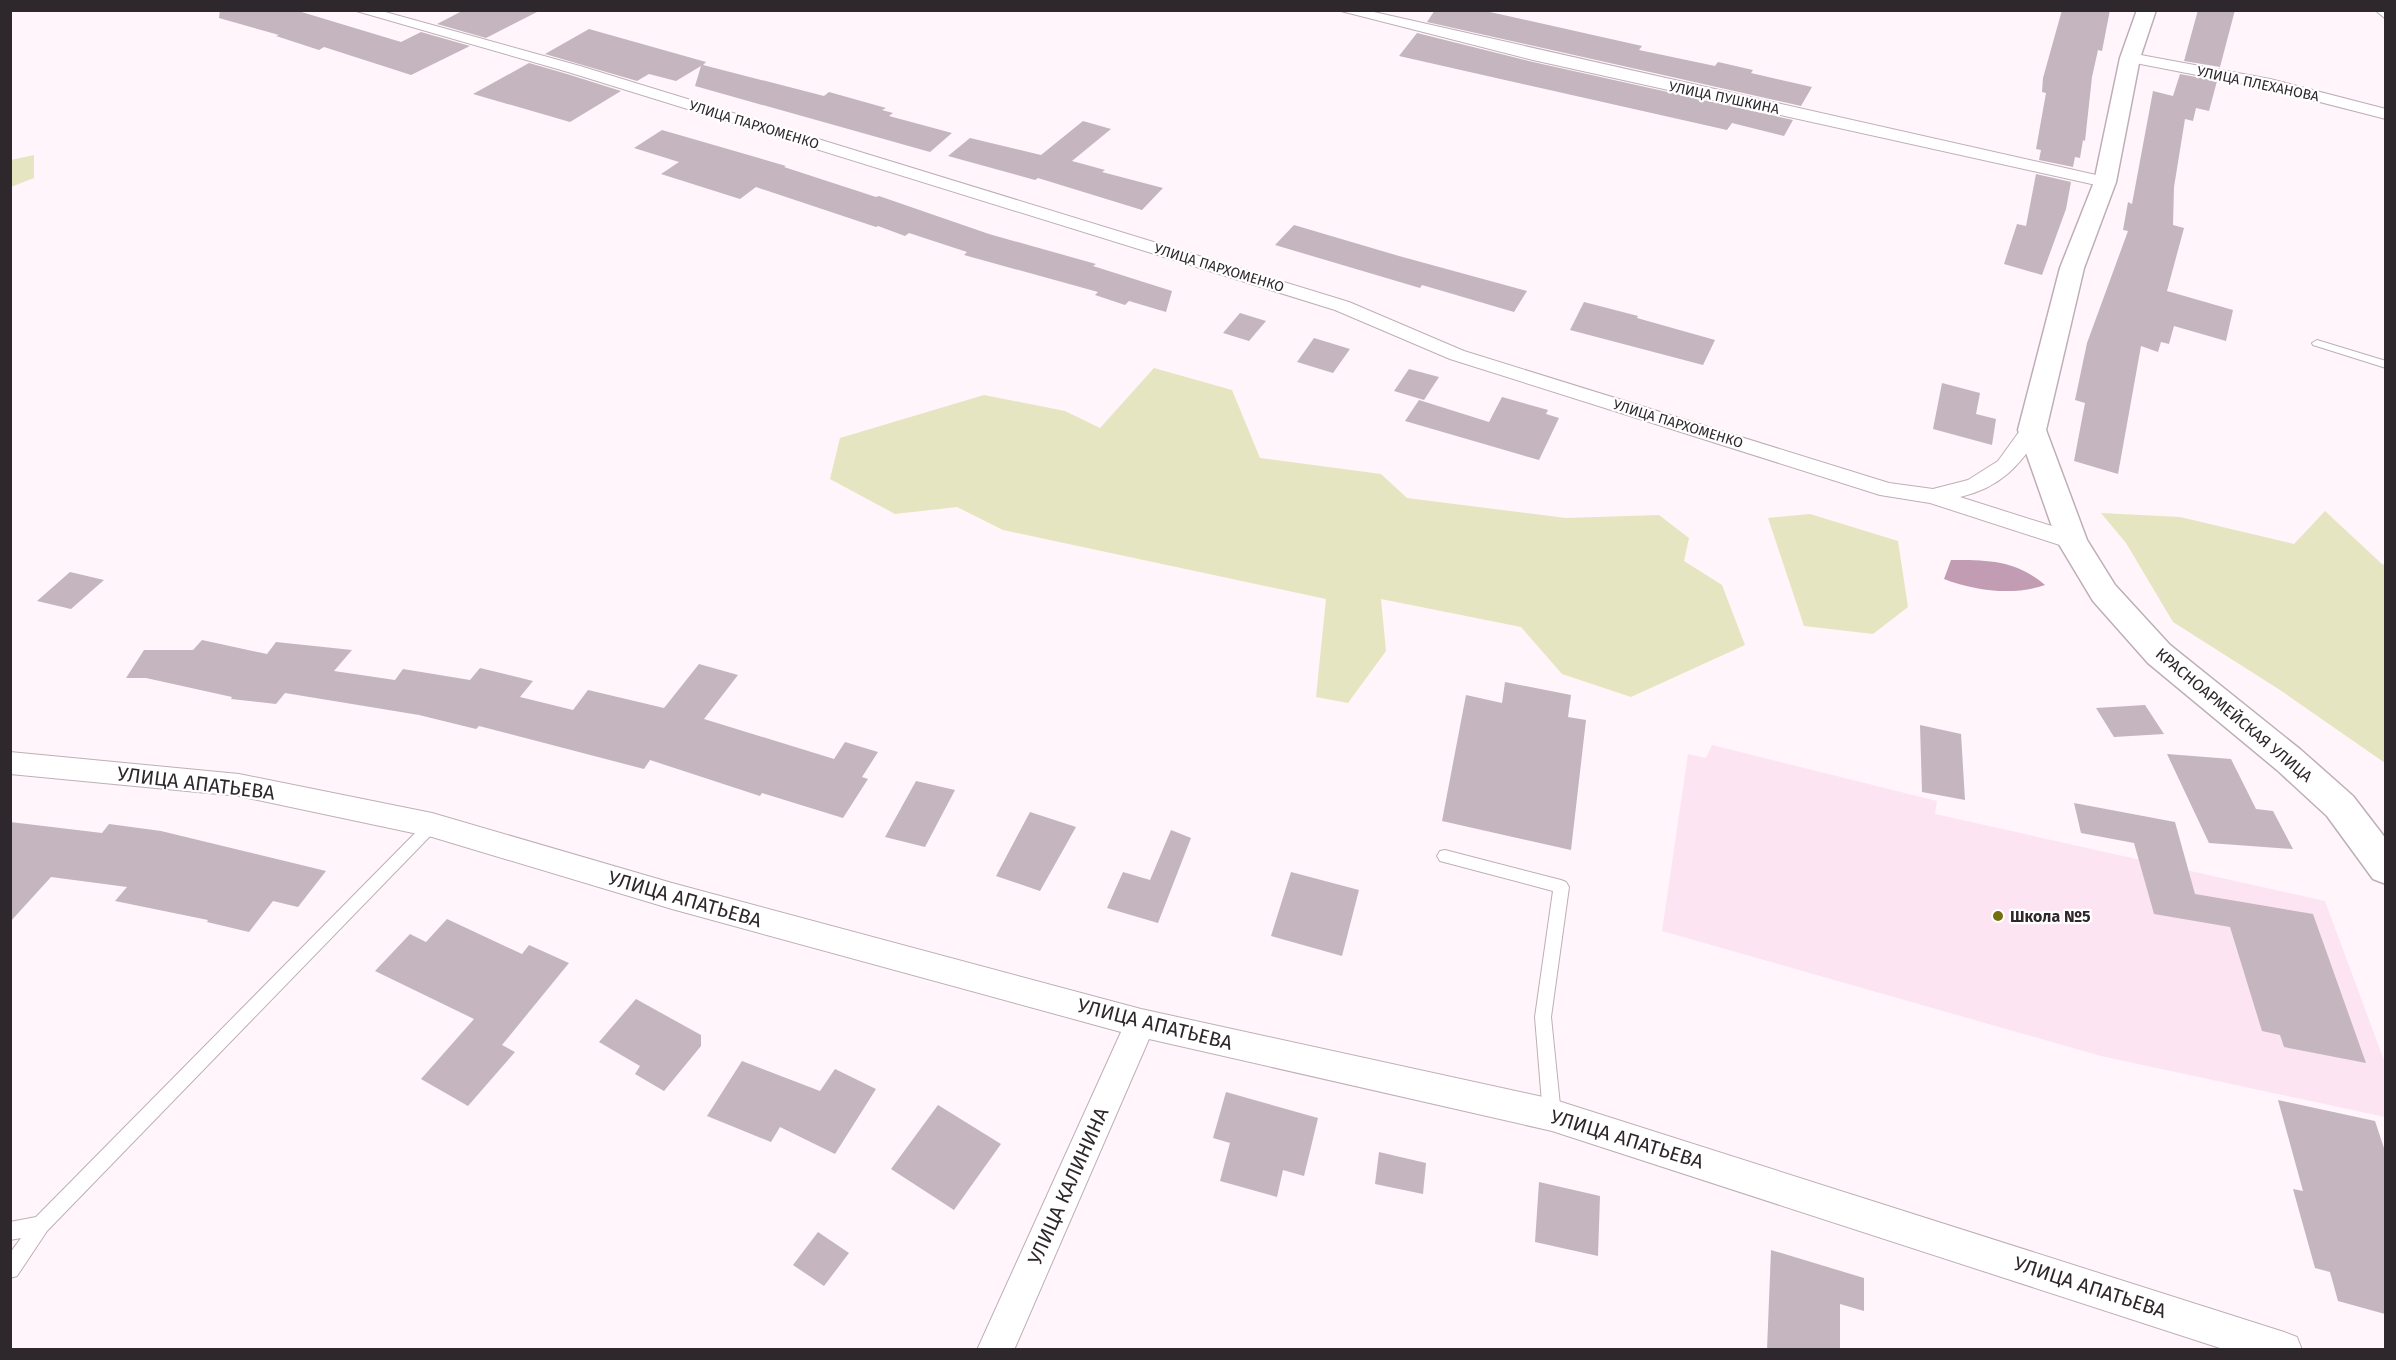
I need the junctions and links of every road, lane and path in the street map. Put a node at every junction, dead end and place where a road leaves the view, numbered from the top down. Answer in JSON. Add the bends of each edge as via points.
{"nodes":[{"id":1,"x":360,"y":10,"type":"edge"},
{"id":2,"x":1344,"y":10,"type":"edge"},
{"id":3,"x":2147,"y":10,"type":"edge"},
{"id":4,"x":2379,"y":10,"type":"edge"},
{"id":5,"x":2385,"y":17,"type":"edge"},
{"id":6,"x":2130,"y":58,"type":"junction"},
{"id":7,"x":2385,"y":114,"type":"edge"},
{"id":8,"x":2105,"y":182,"type":"junction"},
{"id":9,"x":2317,"y":344,"type":"dead end"},
{"id":10,"x":2385,"y":365,"type":"edge"},
{"id":11,"x":2032,"y":430,"type":"junction"},
{"id":12,"x":1932,"y":496,"type":"junction"},
{"id":13,"x":2072,"y":541,"type":"junction"},
{"id":14,"x":10,"y":763,"type":"edge"},
{"id":15,"x":432,"y":825,"type":"junction"},
{"id":16,"x":1445,"y":856,"type":"dead end"},
{"id":17,"x":2385,"y":868,"type":"edge"},
{"id":18,"x":1141,"y":1023,"type":"junction"},
{"id":19,"x":1552,"y":1115,"type":"junction"},
{"id":20,"x":41,"y":1225,"type":"junction"},
{"id":21,"x":10,"y":1231,"type":"edge"},
{"id":22,"x":10,"y":1269,"type":"edge"},
{"id":23,"x":995,"y":1350,"type":"edge"},
{"id":24,"x":2284,"y":1350,"type":"edge"}],
"edges":[{"from":1,"to":12,"type":"street","name":"УЛИЦА ПАРХОМЕНКО","via":[[574,69],[1330,303],[1457,355],[1888,490]]},
{"from":2,"to":8,"type":"street","name":"УЛИЦА ПУШКИНА","via":[[1533,56]]},
{"from":3,"to":6,"type":"street"},
{"from":4,"to":5,"type":"lane"},
{"from":6,"to":7,"type":"street","name":"УЛИЦА ПЛЕХАНОВА","via":[[2270,84]]},
{"from":6,"to":8,"type":"street"},
{"from":8,"to":11,"type":"street","via":[[2072,268]]},
{"from":9,"to":10,"type":"lane"},
{"from":11,"to":12,"type":"street","via":[[2006,466],[1975,486]]},
{"from":11,"to":13,"type":"street","name":"КРАСНОАРМЕЙСКАЯ УЛИЦА"},
{"from":12,"to":13,"type":"street","name":"УЛИЦА ПАРХОМЕНКО"},
{"from":13,"to":17,"type":"street","name":"КРАСНОАРМЕЙСКАЯ УЛИЦА","via":[[2104,593],[2159,654],[2340,806]]},
{"from":14,"to":15,"type":"street","name":"УЛИЦА АПАТЬЕВА","via":[[239,785]]},
{"from":15,"to":18,"type":"street","name":"УЛИЦА АПАТЬЕВА","via":[[672,896]]},
{"from":15,"to":20,"type":"lane"},
{"from":16,"to":19,"type":"lane","via":[[1561,886],[1543,1017]]},
{"from":18,"to":19,"type":"street","name":"УЛИЦА АПАТЬЕВА"},
{"from":18,"to":23,"type":"street","name":"УЛИЦА КАЛИНИНА"},
{"from":19,"to":24,"type":"street","name":"УЛИЦА АПАТЬЕВА"},
{"from":20,"to":21,"type":"lane"},
{"from":20,"to":22,"type":"lane"}]}
